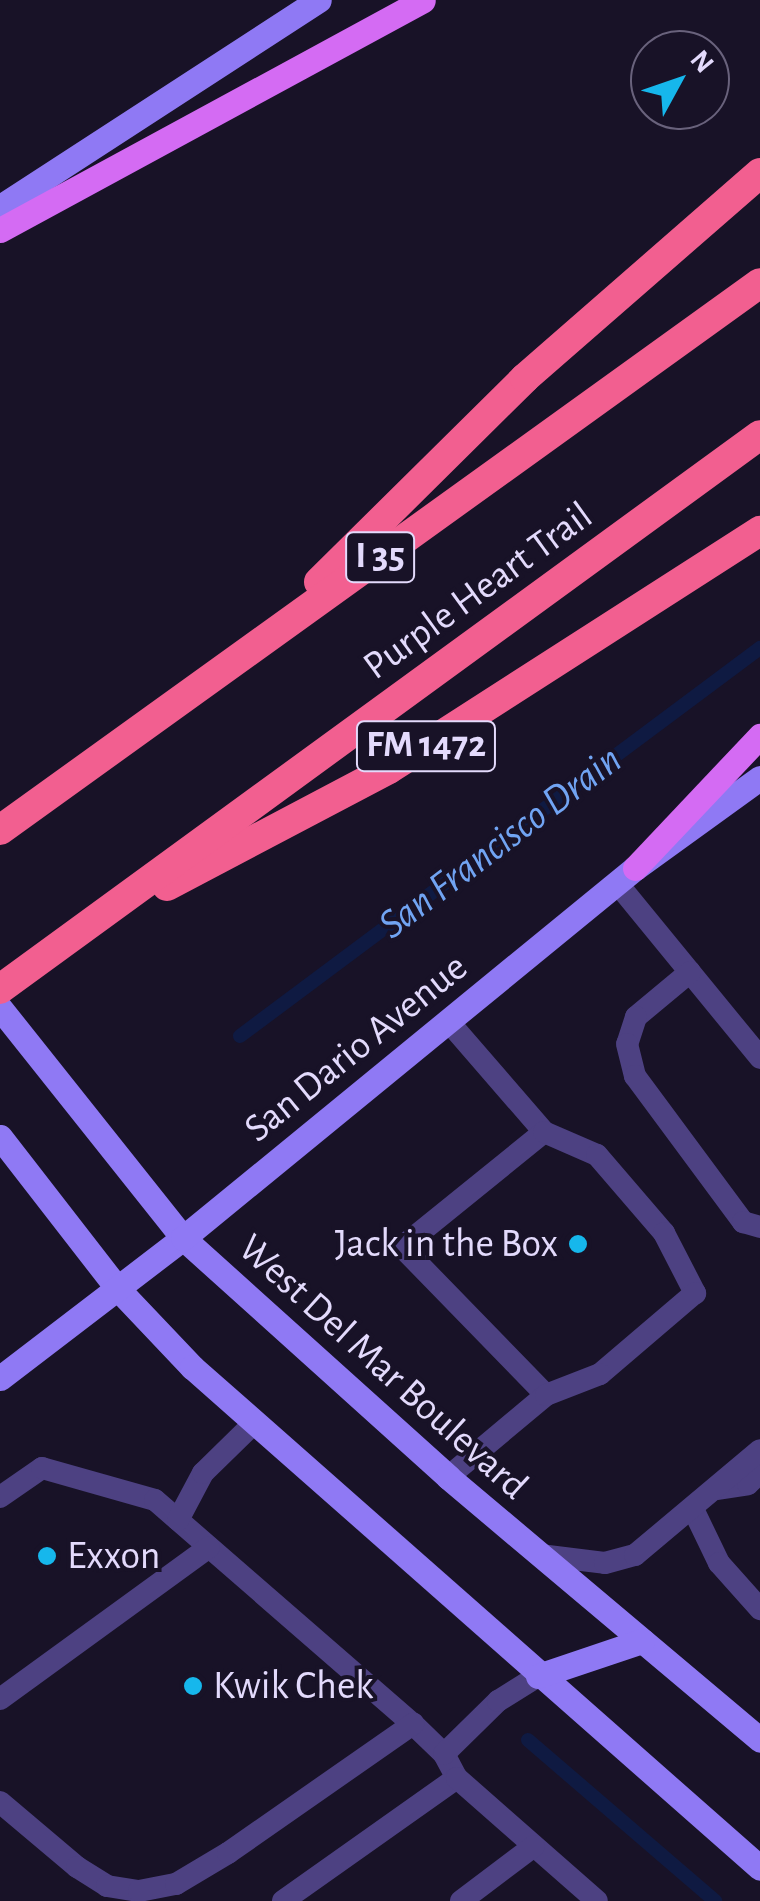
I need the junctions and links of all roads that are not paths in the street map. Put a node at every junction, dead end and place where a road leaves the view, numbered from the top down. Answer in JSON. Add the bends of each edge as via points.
{"nodes":[{"id":1,"x":319,"y":0,"type":"edge"},
{"id":2,"x":423,"y":0,"type":"edge"},
{"id":3,"x":760,"y":173,"type":"edge"},
{"id":4,"x":0,"y":206,"type":"edge"},
{"id":5,"x":0,"y":230,"type":"edge"},
{"id":6,"x":760,"y":283,"type":"edge"},
{"id":7,"x":760,"y":435,"type":"edge"},
{"id":8,"x":760,"y":532,"type":"edge"},
{"id":9,"x":248,"y":652,"type":"junction"},
{"id":10,"x":760,"y":736,"type":"edge"},
{"id":11,"x":760,"y":778,"type":"edge"},
{"id":12,"x":0,"y":830,"type":"edge"},
{"id":13,"x":626,"y":876,"type":"junction"},
{"id":14,"x":76,"y":933,"type":"junction"},
{"id":15,"x":690,"y":972,"type":"junction"},
{"id":16,"x":0,"y":989,"type":"edge"},
{"id":17,"x":0,"y":1008,"type":"edge"},
{"id":18,"x":448,"y":1020,"type":"junction"},
{"id":19,"x":760,"y":1058,"type":"edge"},
{"id":20,"x":544,"y":1132,"type":"junction"},
{"id":21,"x":0,"y":1137,"type":"edge"},
{"id":22,"x":760,"y":1227,"type":"edge"},
{"id":23,"x":183,"y":1238,"type":"junction"},
{"id":24,"x":118,"y":1289,"type":"junction"},
{"id":25,"x":0,"y":1378,"type":"edge"},
{"id":26,"x":546,"y":1395,"type":"junction"},
{"id":27,"x":254,"y":1423,"type":"junction"},
{"id":28,"x":760,"y":1450,"type":"edge"},
{"id":29,"x":760,"y":1474,"type":"edge"},
{"id":30,"x":448,"y":1477,"type":"junction"},
{"id":31,"x":715,"y":1490,"type":"junction"},
{"id":32,"x":0,"y":1497,"type":"edge"},
{"id":33,"x":692,"y":1509,"type":"junction"},
{"id":34,"x":178,"y":1520,"type":"junction"},
{"id":35,"x":209,"y":1547,"type":"junction"},
{"id":36,"x":540,"y":1556,"type":"junction"},
{"id":37,"x":760,"y":1609,"type":"edge"},
{"id":38,"x":642,"y":1640,"type":"junction"},
{"id":39,"x":538,"y":1676,"type":"junction"},
{"id":40,"x":0,"y":1699,"type":"edge"},
{"id":41,"x":413,"y":1724,"type":"junction"},
{"id":42,"x":758,"y":1735,"type":"edge"},
{"id":43,"x":444,"y":1754,"type":"junction"},
{"id":44,"x":456,"y":1778,"type":"junction"},
{"id":45,"x":0,"y":1802,"type":"edge"},
{"id":46,"x":534,"y":1846,"type":"junction"},
{"id":47,"x":760,"y":1868,"type":"edge"},
{"id":48,"x":283,"y":1901,"type":"edge"},
{"id":49,"x":461,"y":1901,"type":"edge"},
{"id":50,"x":597,"y":1901,"type":"edge"}],
"edges":[{"from":1,"to":4,"type":"main road"},
{"from":2,"to":5,"type":"main road"},
{"from":3,"to":9,"type":"highway","via":[[526,378]]},
{"from":6,"to":9,"type":"highway","number":"I 35"},
{"from":7,"to":14,"type":"highway","name":"Purple Heart Trail"},
{"from":8,"to":14,"type":"highway","number":"FM 1472","via":[[389,769]]},
{"from":9,"to":12,"type":"highway","number":"I 35"},
{"from":10,"to":13,"type":"main road"},
{"from":11,"to":13,"type":"main road","name":"San Dario Avenue"},
{"from":13,"to":15,"type":"lane"},
{"from":13,"to":18,"type":"main road","name":"San Dario Avenue"},
{"from":14,"to":16,"type":"highway","name":"Purple Heart Trail"},
{"from":15,"to":19,"type":"lane"},
{"from":15,"to":22,"type":"lane","via":[[636,1017],[627,1044],[635,1076],[743,1222]]},
{"from":17,"to":23,"type":"main road","name":"West Del Mar Boulevard"},
{"from":18,"to":20,"type":"lane"},
{"from":18,"to":23,"type":"main road","name":"San Dario Avenue"},
{"from":20,"to":26,"type":"lane","via":[[402,1247]]},
{"from":20,"to":26,"type":"lane","via":[[597,1155],[664,1233],[695,1292],[600,1374]]},
{"from":21,"to":24,"type":"main road"},
{"from":23,"to":24,"type":"main road","name":"San Dario Avenue"},
{"from":23,"to":30,"type":"main road","name":"West Del Mar Boulevard"},
{"from":24,"to":25,"type":"main road","name":"San Dario Avenue"},
{"from":24,"to":27,"type":"main road"},
{"from":26,"to":30,"type":"lane"},
{"from":27,"to":34,"type":"lane","via":[[204,1473]]},
{"from":27,"to":39,"type":"main road"},
{"from":28,"to":31,"type":"lane"},
{"from":29,"to":31,"type":"lane","via":[[748,1484]]},
{"from":30,"to":36,"type":"main road","name":"West Del Mar Boulevard"},
{"from":31,"to":33,"type":"lane"},
{"from":32,"to":34,"type":"lane","via":[[42,1468],[155,1500]]},
{"from":33,"to":36,"type":"lane","via":[[635,1555],[605,1563]]},
{"from":33,"to":37,"type":"lane","via":[[719,1563]]},
{"from":34,"to":35,"type":"lane"},
{"from":35,"to":40,"type":"lane"},
{"from":35,"to":41,"type":"lane"},
{"from":36,"to":38,"type":"main road","name":"West Del Mar Boulevard"},
{"from":38,"to":39,"type":"main road"},
{"from":38,"to":42,"type":"main road","name":"West Del Mar Boulevard"},
{"from":39,"to":43,"type":"lane","via":[[498,1702]]},
{"from":39,"to":47,"type":"main road"},
{"from":41,"to":43,"type":"lane"},
{"from":41,"to":45,"type":"lane","via":[[228,1853],[176,1884],[140,1891],[107,1886],[77,1867]]},
{"from":43,"to":44,"type":"lane"},
{"from":44,"to":46,"type":"lane"},
{"from":44,"to":48,"type":"lane"},
{"from":46,"to":49,"type":"lane"},
{"from":46,"to":50,"type":"lane"}]}
